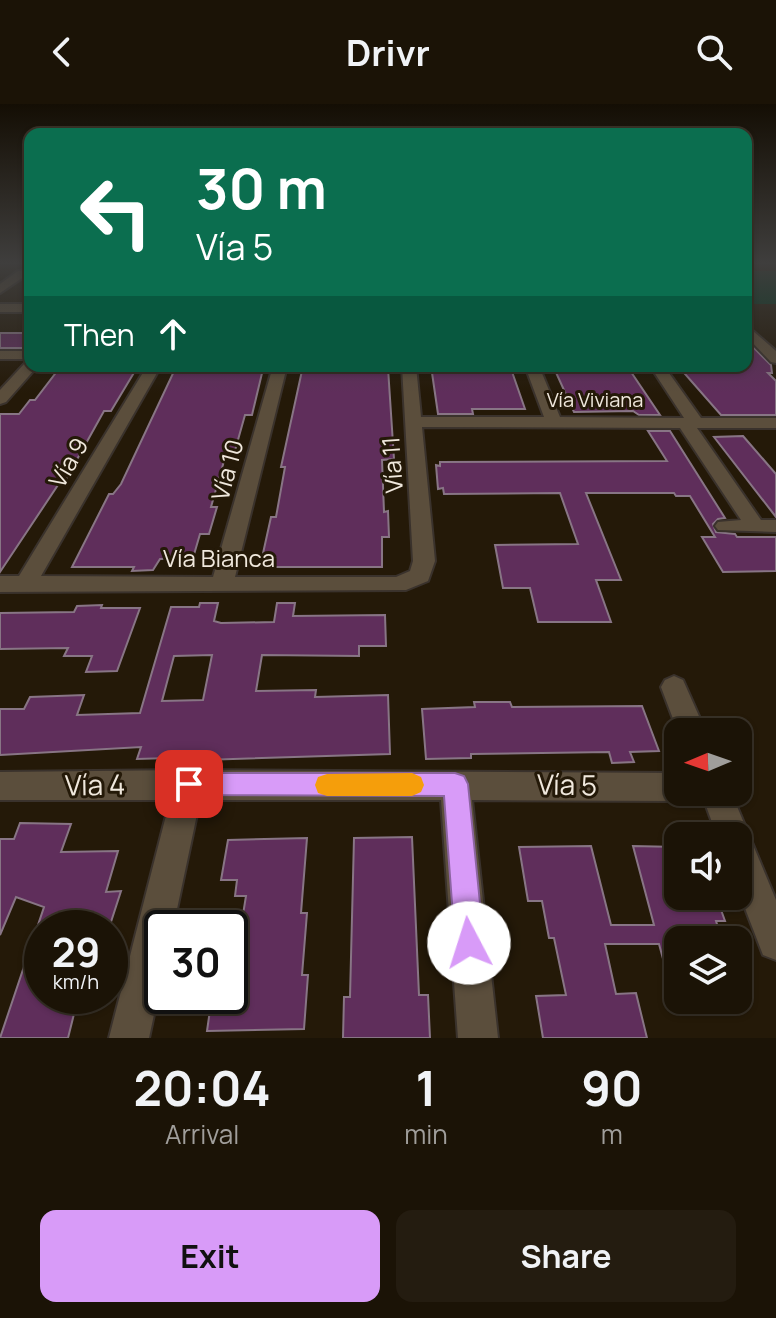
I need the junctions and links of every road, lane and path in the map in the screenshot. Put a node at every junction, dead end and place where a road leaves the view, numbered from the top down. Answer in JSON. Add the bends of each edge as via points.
{"nodes":[{"id":1,"x":0,"y":308,"type":"edge"},
{"id":2,"x":24,"y":308,"type":"edge"},
{"id":3,"x":752,"y":335,"type":"edge"},
{"id":4,"x":0,"y":355,"type":"edge"},
{"id":5,"x":24,"y":355,"type":"edge"},
{"id":6,"x":776,"y":359,"type":"edge"},
{"id":7,"x":25,"y":372,"type":"edge"},
{"id":8,"x":150,"y":372,"type":"edge"},
{"id":9,"x":278,"y":372,"type":"edge"},
{"id":10,"x":410,"y":372,"type":"edge"},
{"id":11,"x":534,"y":372,"type":"edge"},
{"id":12,"x":660,"y":372,"type":"edge"},
{"id":13,"x":0,"y":399,"type":"edge"},
{"id":14,"x":414,"y":422,"type":"junction"},
{"id":15,"x":554,"y":422,"type":"junction"},
{"id":16,"x":690,"y":423,"type":"junction"},
{"id":17,"x":776,"y":423,"type":"edge"},
{"id":18,"x":725,"y":526,"type":"dead end"},
{"id":19,"x":765,"y":526,"type":"edge"},
{"id":20,"x":424,"y":561,"type":"joint"},
{"id":21,"x":0,"y":584,"type":"edge"},
{"id":22,"x":25,"y":585,"type":"junction"},
{"id":23,"x":222,"y":585,"type":"junction"},
{"id":24,"x":674,"y":687,"type":"dead end"},
{"id":25,"x":686,"y":718,"type":"edge"},
{"id":26,"x":189,"y":784,"type":"junction"},
{"id":27,"x":455,"y":784,"type":"junction"},
{"id":28,"x":323,"y":785,"type":"joint"},
{"id":29,"x":0,"y":786,"type":"edge"},
{"id":30,"x":664,"y":787,"type":"edge"},
{"id":31,"x":752,"y":883,"type":"edge"},
{"id":32,"x":776,"y":942,"type":"edge"},
{"id":33,"x":129,"y":1038,"type":"edge"},
{"id":34,"x":478,"y":1038,"type":"edge"}],
"edges":[{"from":1,"to":2,"type":"street"},
{"from":3,"to":6,"type":"street"},
{"from":4,"to":5,"type":"street"},
{"from":7,"to":13,"type":"street"},
{"from":8,"to":22,"type":"street","name":"Vía 9"},
{"from":9,"to":23,"type":"street","name":"Vía 10"},
{"from":10,"to":14,"type":"street","name":"Vía 11"},
{"from":11,"to":15,"type":"street"},
{"from":12,"to":16,"type":"street"},
{"from":14,"to":15,"type":"street","name":"Vía Viviana"},
{"from":14,"to":20,"type":"street","name":"Vía 11"},
{"from":15,"to":16,"type":"street","name":"Vía Viviana"},
{"from":16,"to":17,"type":"street","name":"Vía Viviana"},
{"from":16,"to":19,"type":"street"},
{"from":18,"to":19,"type":"street"},
{"from":20,"to":23,"type":"street","name":"Vía Bianca","via":[[420,576],[398,585]]},
{"from":21,"to":22,"type":"street","name":"Vía Bianca"},
{"from":22,"to":23,"type":"street","name":"Vía Bianca"},
{"from":24,"to":25,"type":"street"},
{"from":26,"to":28,"type":"street","name":"Vía 4"},
{"from":26,"to":29,"type":"street","name":"Vía 4"},
{"from":26,"to":33,"type":"street"},
{"from":27,"to":28,"type":"street","name":"Vía 5"},
{"from":27,"to":30,"type":"street","name":"Vía 5"},
{"from":27,"to":34,"type":"street"},
{"from":31,"to":32,"type":"street"}]}
